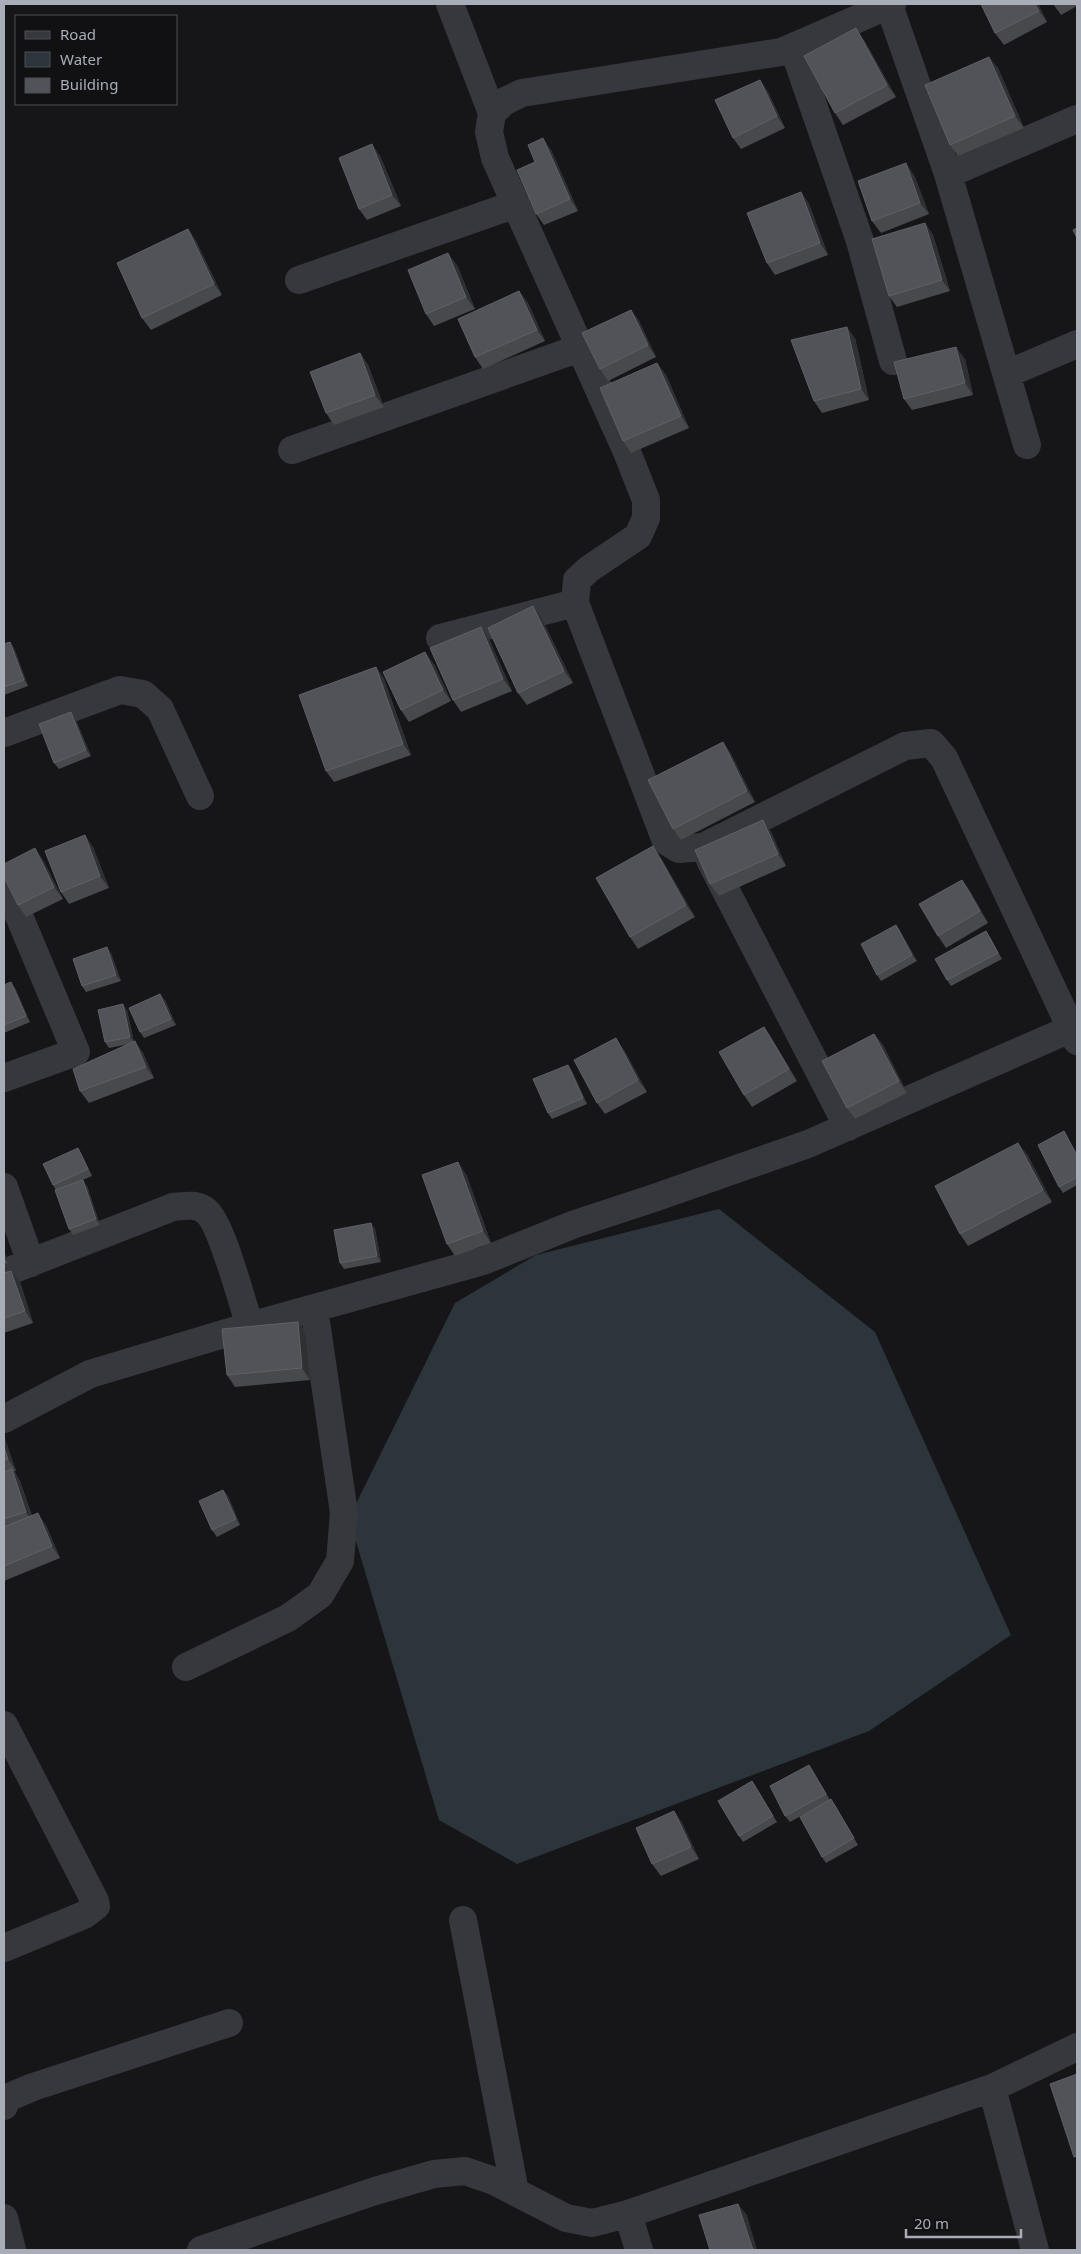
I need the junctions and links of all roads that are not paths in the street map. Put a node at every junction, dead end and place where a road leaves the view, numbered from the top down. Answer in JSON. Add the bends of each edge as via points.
{"nodes":[{"id":1,"x":450,"y":4,"type":"edge"},
{"id":2,"x":891,"y":5,"type":"edge"},
{"id":3,"x":793,"y":47,"type":"junction"},
{"id":4,"x":492,"y":113,"type":"junction"},
{"id":5,"x":1077,"y":119,"type":"edge"},
{"id":6,"x":948,"y":174,"type":"junction"},
{"id":7,"x":516,"y":204,"type":"junction"},
{"id":8,"x":299,"y":280,"type":"dead end"},
{"id":9,"x":1077,"y":344,"type":"edge"},
{"id":10,"x":580,"y":348,"type":"junction"},
{"id":11,"x":893,"y":361,"type":"edge"},
{"id":12,"x":1007,"y":374,"type":"junction"},
{"id":13,"x":1028,"y":445,"type":"dead end"},
{"id":14,"x":292,"y":450,"type":"dead end"},
{"id":15,"x":575,"y":603,"type":"junction"},
{"id":16,"x":440,"y":638,"type":"dead end"},
{"id":17,"x":4,"y":733,"type":"edge"},
{"id":18,"x":200,"y":796,"type":"dead end"},
{"id":19,"x":703,"y":847,"type":"junction"},
{"id":20,"x":4,"y":880,"type":"edge"},
{"id":21,"x":1075,"y":1032,"type":"edge"},
{"id":22,"x":4,"y":1078,"type":"edge"},
{"id":23,"x":848,"y":1127,"type":"junction"},
{"id":24,"x":4,"y":1187,"type":"edge"},
{"id":25,"x":31,"y":1263,"type":"junction"},
{"id":26,"x":4,"y":1273,"type":"edge"},
{"id":27,"x":314,"y":1308,"type":"junction"},
{"id":28,"x":250,"y":1326,"type":"junction"},
{"id":29,"x":4,"y":1419,"type":"edge"},
{"id":30,"x":186,"y":1668,"type":"dead end"},
{"id":31,"x":4,"y":1725,"type":"edge"},
{"id":32,"x":462,"y":1920,"type":"dead end"},
{"id":33,"x":4,"y":1948,"type":"edge"},
{"id":34,"x":229,"y":2022,"type":"dead end"},
{"id":35,"x":1077,"y":2047,"type":"edge"},
{"id":36,"x":992,"y":2088,"type":"junction"},
{"id":37,"x":5,"y":2099,"type":"edge"},
{"id":38,"x":515,"y":2192,"type":"junction"},
{"id":39,"x":628,"y":2214,"type":"junction"},
{"id":40,"x":4,"y":2218,"type":"edge"},
{"id":41,"x":12,"y":2250,"type":"edge"},
{"id":42,"x":201,"y":2250,"type":"edge"},
{"id":43,"x":640,"y":2250,"type":"edge"},
{"id":44,"x":1035,"y":2250,"type":"edge"}],
"edges":[{"from":1,"to":4,"type":"street"},
{"from":2,"to":3,"type":"street"},
{"from":2,"to":6,"type":"street"},
{"from":3,"to":4,"type":"street","via":[[781,52],[522,93],[505,101]]},
{"from":3,"to":11,"type":"street","via":[[860,241]]},
{"from":4,"to":7,"type":"street","via":[[489,132],[495,158]]},
{"from":5,"to":6,"type":"street"},
{"from":6,"to":12,"type":"street"},
{"from":7,"to":8,"type":"street"},
{"from":7,"to":10,"type":"street"},
{"from":9,"to":12,"type":"street"},
{"from":10,"to":14,"type":"street"},
{"from":10,"to":15,"type":"street","via":[[646,500],[646,518],[638,536],[577,580]]},
{"from":12,"to":13,"type":"street"},
{"from":15,"to":16,"type":"street"},
{"from":15,"to":19,"type":"street","via":[[666,841],[680,849]]},
{"from":17,"to":18,"type":"street","via":[[120,690],[143,694],[160,709]]},
{"from":19,"to":21,"type":"street","via":[[905,746],[931,743],[944,758]]},
{"from":19,"to":23,"type":"street"},
{"from":20,"to":22,"type":"street","via":[[76,1052]]},
{"from":21,"to":23,"type":"street"},
{"from":23,"to":27,"type":"street","via":[[808,1144],[575,1224],[483,1261]]},
{"from":24,"to":25,"type":"street"},
{"from":25,"to":26,"type":"street"},
{"from":25,"to":28,"type":"street","via":[[173,1208],[191,1205],[206,1211],[218,1228]]},
{"from":27,"to":28,"type":"street"},
{"from":27,"to":30,"type":"street","via":[[344,1513],[340,1561],[320,1595],[288,1618]]},
{"from":28,"to":29,"type":"street","via":[[90,1374]]},
{"from":31,"to":33,"type":"street","via":[[96,1906],[84,1915]]},
{"from":32,"to":38,"type":"street"},
{"from":34,"to":37,"type":"street"},
{"from":35,"to":36,"type":"street"},
{"from":36,"to":39,"type":"street"},
{"from":36,"to":44,"type":"street"},
{"from":38,"to":39,"type":"street","via":[[566,2218],[592,2223]]},
{"from":38,"to":42,"type":"street","via":[[465,2171],[434,2174]]},
{"from":39,"to":43,"type":"street"},
{"from":40,"to":41,"type":"street"}]}
